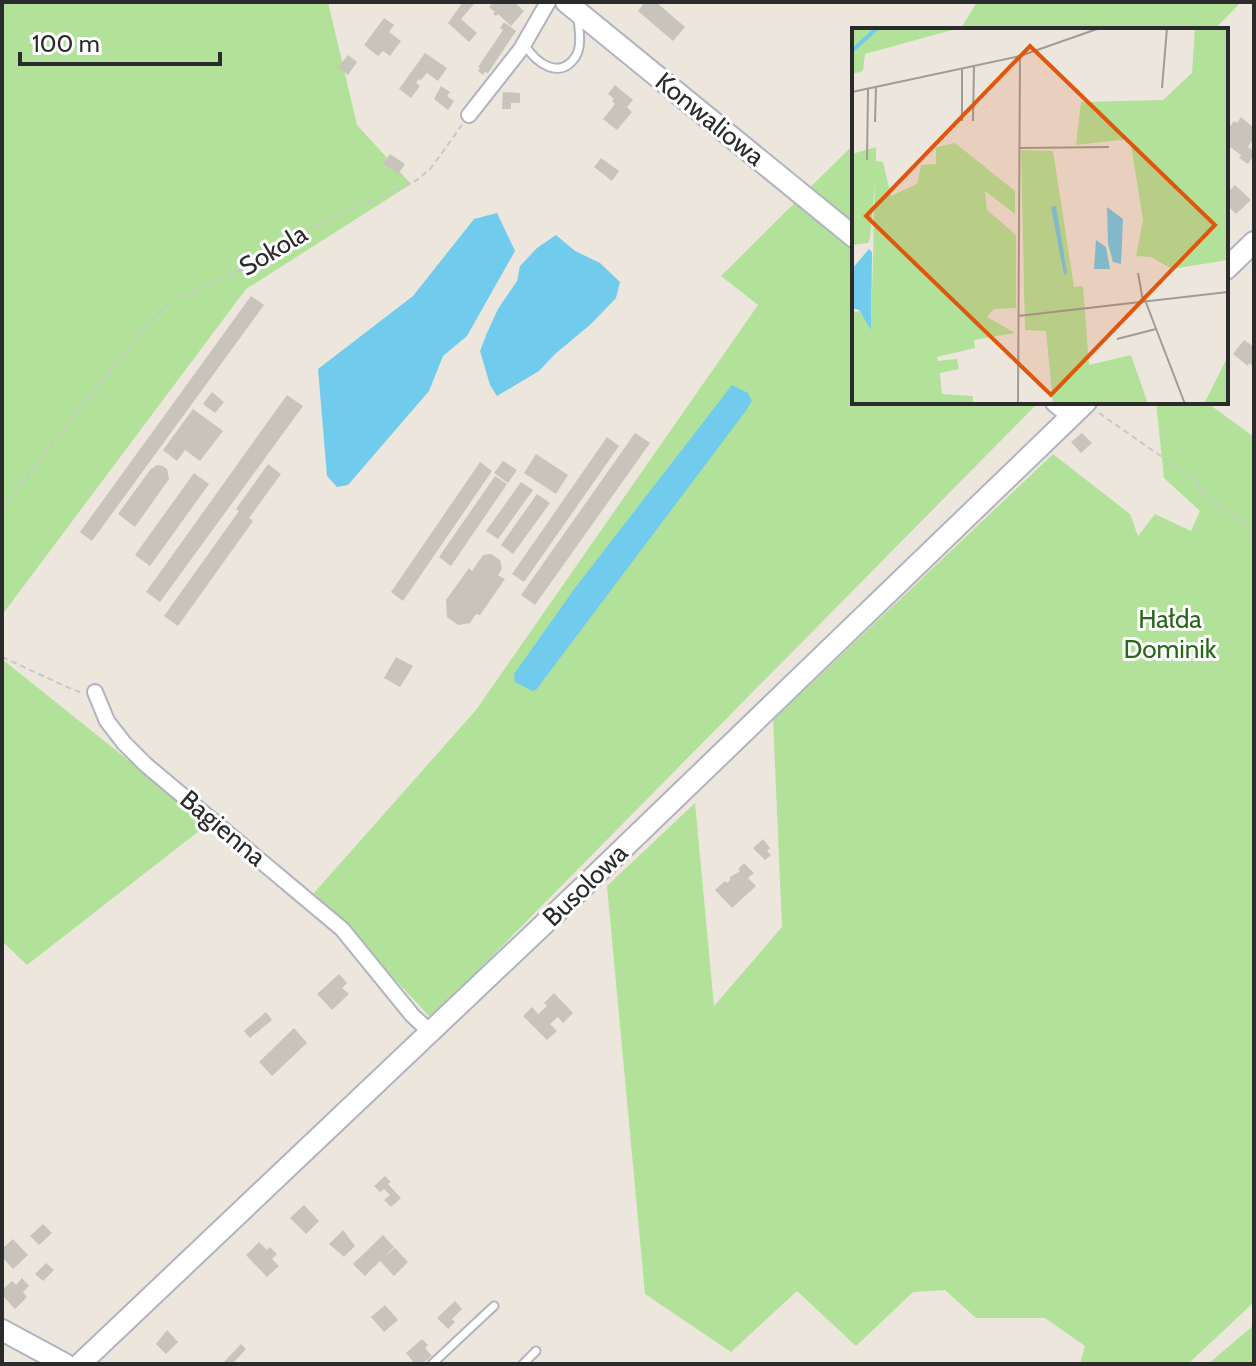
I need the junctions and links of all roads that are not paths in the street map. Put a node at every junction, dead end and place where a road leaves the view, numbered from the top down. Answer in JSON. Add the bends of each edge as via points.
{"nodes":[{"id":1,"x":548,"y":2,"type":"edge"},
{"id":2,"x":572,"y":7,"type":"edge"},
{"id":3,"x":524,"y":43,"type":"junction"},
{"id":4,"x":469,"y":115,"type":"road end"},
{"id":5,"x":852,"y":235,"type":"edge"},
{"id":6,"x":1254,"y":242,"type":"edge"},
{"id":7,"x":1228,"y":267,"type":"edge"},
{"id":8,"x":1081,"y":407,"type":"edge"},
{"id":9,"x":95,"y":692,"type":"road end"},
{"id":10,"x":429,"y":1031,"type":"junction"},
{"id":11,"x":494,"y":1306,"type":"dead end"},
{"id":12,"x":2,"y":1330,"type":"edge"},
{"id":13,"x":536,"y":1351,"type":"dead end"},
{"id":14,"x":65,"y":1364,"type":"edge"},
{"id":15,"x":80,"y":1364,"type":"edge"},
{"id":16,"x":432,"y":1364,"type":"edge"},
{"id":17,"x":523,"y":1364,"type":"edge"}],
"edges":[{"from":1,"to":3,"type":"street"},
{"from":2,"to":3,"type":"lane","via":[[580,42],[569,63],[546,67]]},
{"from":2,"to":5,"type":"street","name":"Konwaliowa"},
{"from":3,"to":4,"type":"street"},
{"from":6,"to":7,"type":"street"},
{"from":8,"to":10,"type":"street","name":"Busolowa"},
{"from":9,"to":10,"type":"street","name":"Bagienna","via":[[124,743],[342,929]]},
{"from":10,"to":15,"type":"street","name":"Busolowa"},
{"from":11,"to":16,"type":"lane"},
{"from":12,"to":14,"type":"street"},
{"from":13,"to":17,"type":"lane"}]}
